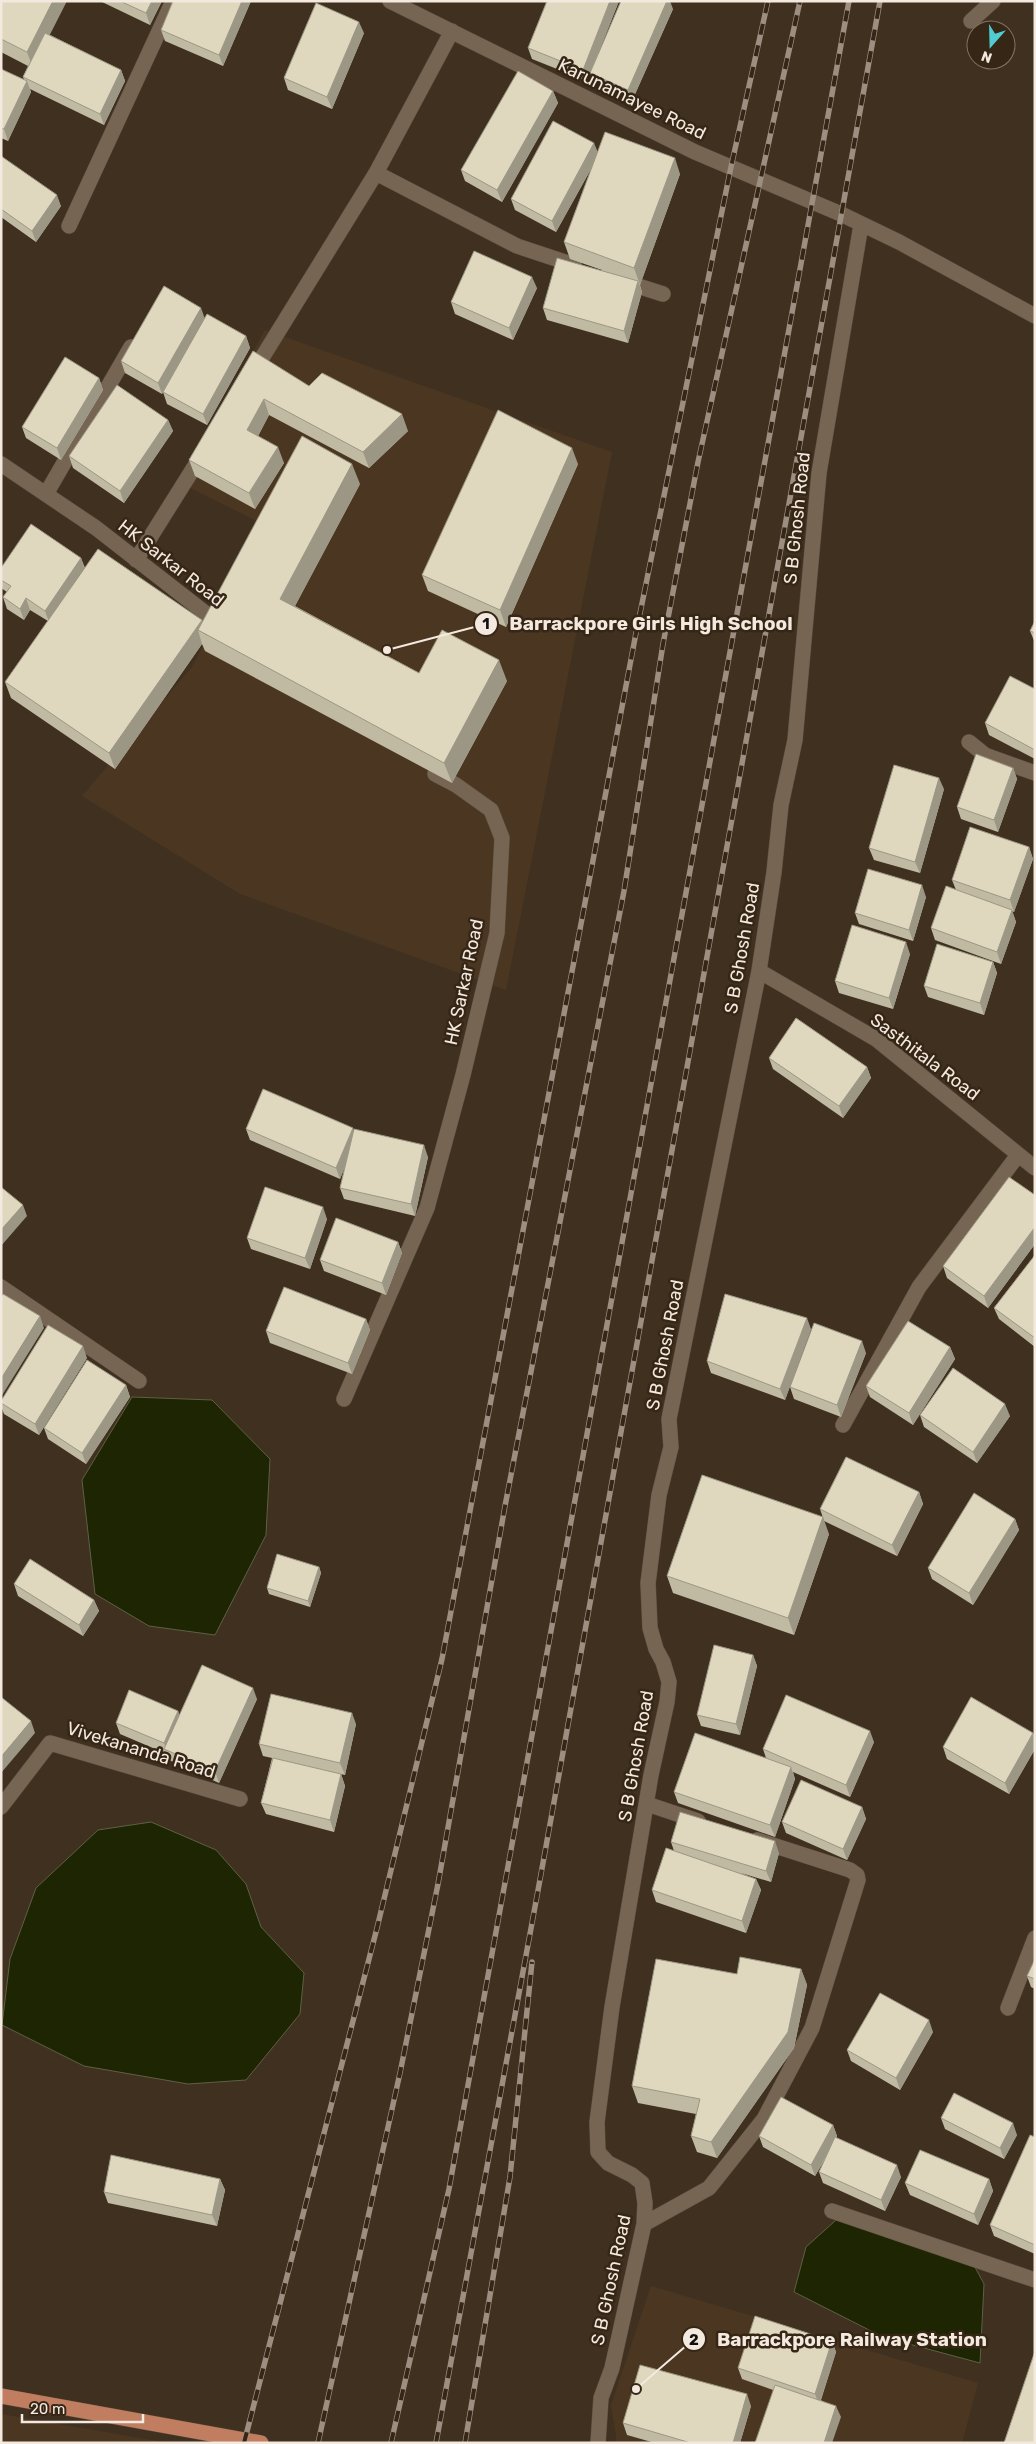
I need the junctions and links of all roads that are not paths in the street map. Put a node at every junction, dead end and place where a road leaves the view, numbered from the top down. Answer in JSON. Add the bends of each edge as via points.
{"nodes":[{"id":1,"x":173,"y":1,"type":"edge"},
{"id":2,"x":390,"y":1,"type":"edge"},
{"id":3,"x":993,"y":1,"type":"edge"},
{"id":4,"x":972,"y":20,"type":"edge"},
{"id":5,"x":452,"y":31,"type":"junction"},
{"id":6,"x":376,"y":173,"type":"junction"},
{"id":7,"x":861,"y":225,"type":"junction"},
{"id":8,"x":69,"y":226,"type":"dead end"},
{"id":9,"x":590,"y":270,"type":"edge"},
{"id":10,"x":608,"y":276,"type":"edge"},
{"id":11,"x":663,"y":294,"type":"dead end"},
{"id":12,"x":1035,"y":316,"type":"edge"},
{"id":13,"x":140,"y":332,"type":"edge"},
{"id":14,"x":246,"y":383,"type":"edge"},
{"id":15,"x":209,"y":442,"type":"edge"},
{"id":16,"x":1,"y":464,"type":"edge"},
{"id":17,"x":46,"y":494,"type":"junction"},
{"id":18,"x":136,"y":560,"type":"junction"},
{"id":19,"x":234,"y":635,"type":"edge"},
{"id":20,"x":968,"y":742,"type":"dead end"},
{"id":21,"x":423,"y":768,"type":"edge"},
{"id":22,"x":1035,"y":774,"type":"edge"},
{"id":23,"x":759,"y":971,"type":"junction"},
{"id":24,"x":1018,"y":1154,"type":"junction"},
{"id":25,"x":1035,"y":1168,"type":"edge"},
{"id":26,"x":1,"y":1287,"type":"edge"},
{"id":27,"x":138,"y":1380,"type":"dead end"},
{"id":28,"x":344,"y":1399,"type":"dead end"},
{"id":29,"x":843,"y":1425,"type":"dead end"},
{"id":30,"x":240,"y":1800,"type":"dead end"},
{"id":31,"x":647,"y":1804,"type":"junction"},
{"id":32,"x":1,"y":1807,"type":"edge"},
{"id":33,"x":711,"y":1825,"type":"edge"},
{"id":34,"x":739,"y":1834,"type":"edge"},
{"id":35,"x":1035,"y":1938,"type":"edge"},
{"id":36,"x":1008,"y":2008,"type":"dead end"},
{"id":37,"x":832,"y":2211,"type":"dead end"},
{"id":38,"x":644,"y":2224,"type":"junction"},
{"id":39,"x":1035,"y":2280,"type":"edge"},
{"id":40,"x":1,"y":2396,"type":"edge"},
{"id":41,"x":261,"y":2443,"type":"edge"},
{"id":42,"x":598,"y":2443,"type":"edge"}],
"edges":[{"from":1,"to":8,"type":"street"},
{"from":2,"to":5,"type":"street","name":"Karunamayee Road"},
{"from":3,"to":4,"type":"street"},
{"from":5,"to":6,"type":"street"},
{"from":5,"to":7,"type":"street","name":"Karunamayee Road","via":[[695,152]]},
{"from":6,"to":9,"type":"street","via":[[517,246]]},
{"from":6,"to":14,"type":"street"},
{"from":7,"to":12,"type":"street","name":"Karunamayee Road","via":[[899,242]]},
{"from":7,"to":23,"type":"street","name":"S B Ghosh Road","via":[[818,473],[795,740],[781,805]]},
{"from":10,"to":11,"type":"street"},
{"from":13,"to":17,"type":"street"},
{"from":15,"to":18,"type":"street"},
{"from":16,"to":17,"type":"street","name":"HK Sarkar Road"},
{"from":17,"to":18,"type":"street","name":"HK Sarkar Road"},
{"from":18,"to":19,"type":"street","name":"HK Sarkar Road"},
{"from":20,"to":22,"type":"street","via":[[985,755]]},
{"from":21,"to":28,"type":"street","name":"HK Sarkar Road","via":[[456,785],[491,810],[502,838],[497,934],[427,1208]]},
{"from":23,"to":24,"type":"street","name":"Sasthitala Road","via":[[876,1040]]},
{"from":23,"to":31,"type":"street","name":"S B Ghosh Road","via":[[669,1418],[671,1447],[659,1495],[648,1583],[650,1628],[669,1682]]},
{"from":24,"to":25,"type":"street","name":"Sasthitala Road"},
{"from":24,"to":29,"type":"street","via":[[919,1287]]},
{"from":26,"to":27,"type":"street"},
{"from":30,"to":32,"type":"street","name":"Vivekananda Road","via":[[50,1742]]},
{"from":31,"to":33,"type":"street"},
{"from":31,"to":38,"type":"street","name":"S B Ghosh Road","via":[[604,2064],[596,2138],[598,2152],[608,2163],[642,2183]]},
{"from":34,"to":38,"type":"street","via":[[850,1870],[858,1880],[812,2028],[764,2119],[709,2188]]},
{"from":35,"to":36,"type":"street"},
{"from":37,"to":39,"type":"street"},
{"from":38,"to":42,"type":"street","name":"S B Ghosh Road","via":[[612,2368],[601,2398]]},
{"from":40,"to":41,"type":"main road"}]}
